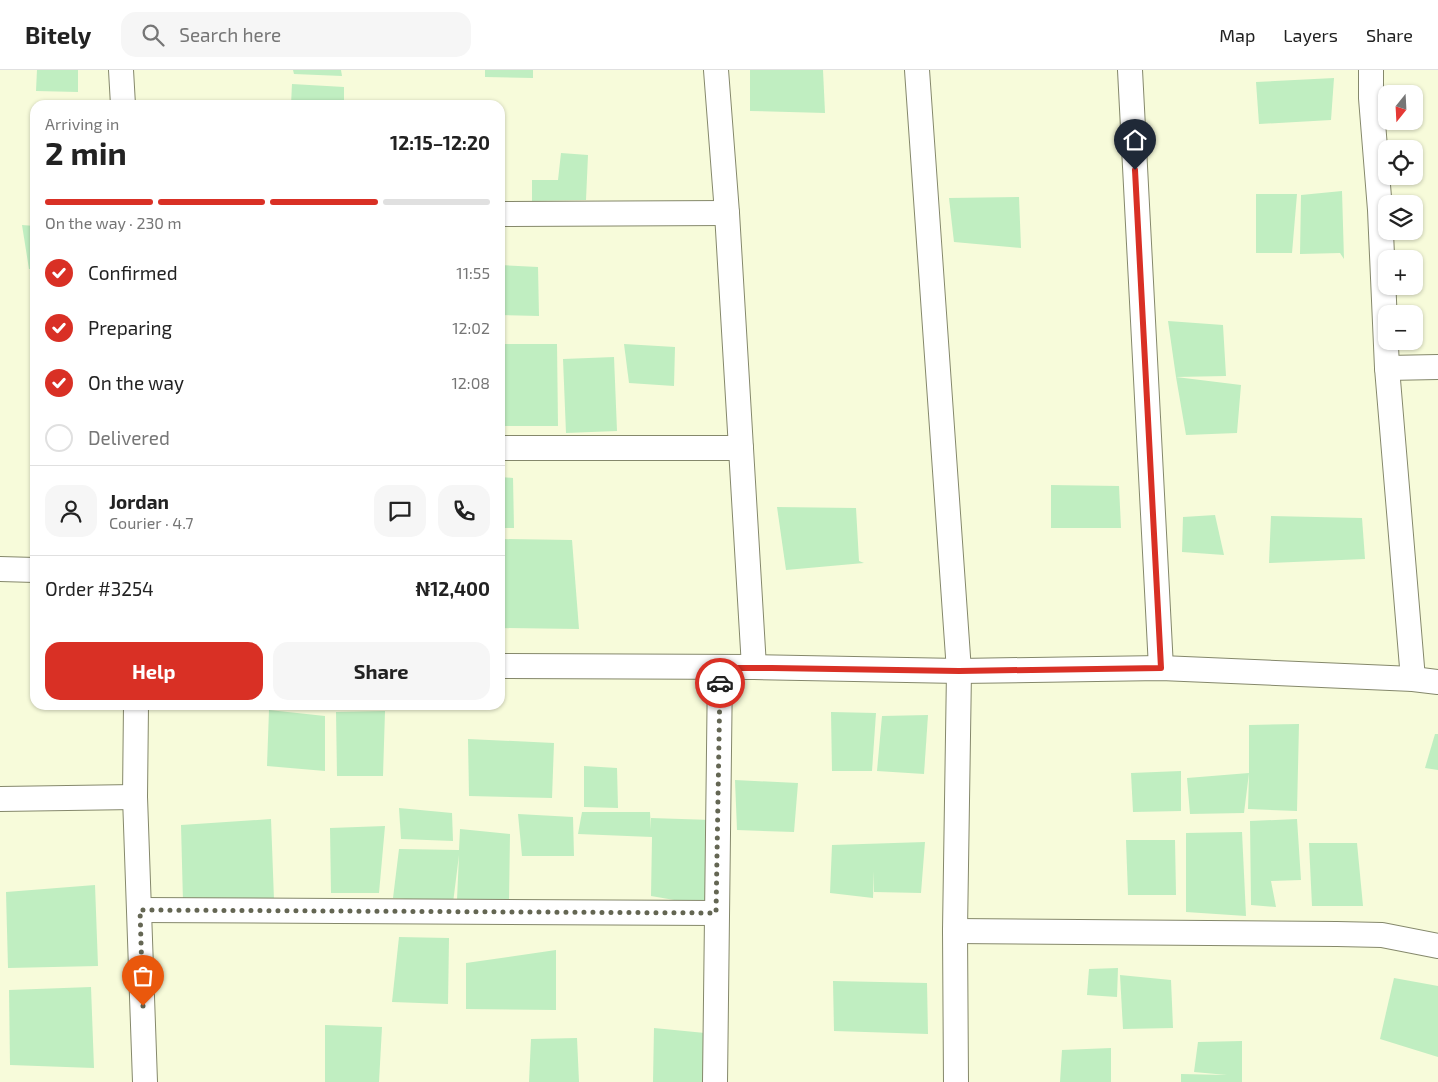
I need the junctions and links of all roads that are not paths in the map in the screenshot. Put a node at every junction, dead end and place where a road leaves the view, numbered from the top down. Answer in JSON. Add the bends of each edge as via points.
{"nodes":[{"id":1,"x":122,"y":70,"type":"edge"},
{"id":2,"x":716,"y":70,"type":"edge"},
{"id":3,"x":917,"y":70,"type":"edge"},
{"id":4,"x":1130,"y":70,"type":"edge"},
{"id":5,"x":1372,"y":70,"type":"edge"},
{"id":6,"x":122,"y":100,"type":"edge"},
{"id":7,"x":727,"y":213,"type":"junction"},
{"id":8,"x":505,"y":214,"type":"edge"},
{"id":9,"x":1438,"y":367,"type":"edge"},
{"id":10,"x":1387,"y":368,"type":"junction"},
{"id":11,"x":505,"y":448,"type":"edge"},
{"id":12,"x":741,"y":448,"type":"junction"},
{"id":13,"x":0,"y":569,"type":"edge"},
{"id":14,"x":30,"y":570,"type":"edge"},
{"id":15,"x":505,"y":666,"type":"edge"},
{"id":16,"x":754,"y":667,"type":"junction"},
{"id":17,"x":720,"y":668,"type":"junction"},
{"id":18,"x":1161,"y":668,"type":"junction"},
{"id":19,"x":959,"y":671,"type":"junction"},
{"id":20,"x":1413,"y":678,"type":"junction"},
{"id":21,"x":1438,"y":682,"type":"edge"},
{"id":22,"x":136,"y":710,"type":"edge"},
{"id":23,"x":135,"y":797,"type":"junction"},
{"id":24,"x":0,"y":799,"type":"edge"},
{"id":25,"x":140,"y":910,"type":"junction"},
{"id":26,"x":716,"y":913,"type":"junction"},
{"id":27,"x":955,"y":931,"type":"junction"},
{"id":28,"x":1438,"y":946,"type":"edge"},
{"id":29,"x":146,"y":1082,"type":"edge"},
{"id":30,"x":715,"y":1082,"type":"edge"},
{"id":31,"x":956,"y":1082,"type":"edge"}],
"edges":[{"from":1,"to":6,"type":"street"},
{"from":2,"to":7,"type":"street"},
{"from":3,"to":19,"type":"street"},
{"from":4,"to":18,"type":"street"},
{"from":5,"to":10,"type":"street"},
{"from":7,"to":8,"type":"street"},
{"from":7,"to":12,"type":"street"},
{"from":9,"to":10,"type":"street"},
{"from":10,"to":20,"type":"street"},
{"from":11,"to":12,"type":"street"},
{"from":12,"to":16,"type":"street"},
{"from":13,"to":14,"type":"street"},
{"from":15,"to":17,"type":"street"},
{"from":16,"to":17,"type":"street"},
{"from":16,"to":19,"type":"street"},
{"from":17,"to":26,"type":"street"},
{"from":18,"to":19,"type":"street"},
{"from":18,"to":20,"type":"street"},
{"from":19,"to":27,"type":"street"},
{"from":20,"to":21,"type":"street"},
{"from":22,"to":23,"type":"street"},
{"from":23,"to":24,"type":"street"},
{"from":23,"to":25,"type":"street"},
{"from":25,"to":26,"type":"street"},
{"from":25,"to":29,"type":"street"},
{"from":26,"to":30,"type":"street"},
{"from":27,"to":28,"type":"street","via":[[1382,935]]},
{"from":27,"to":31,"type":"street"}]}
